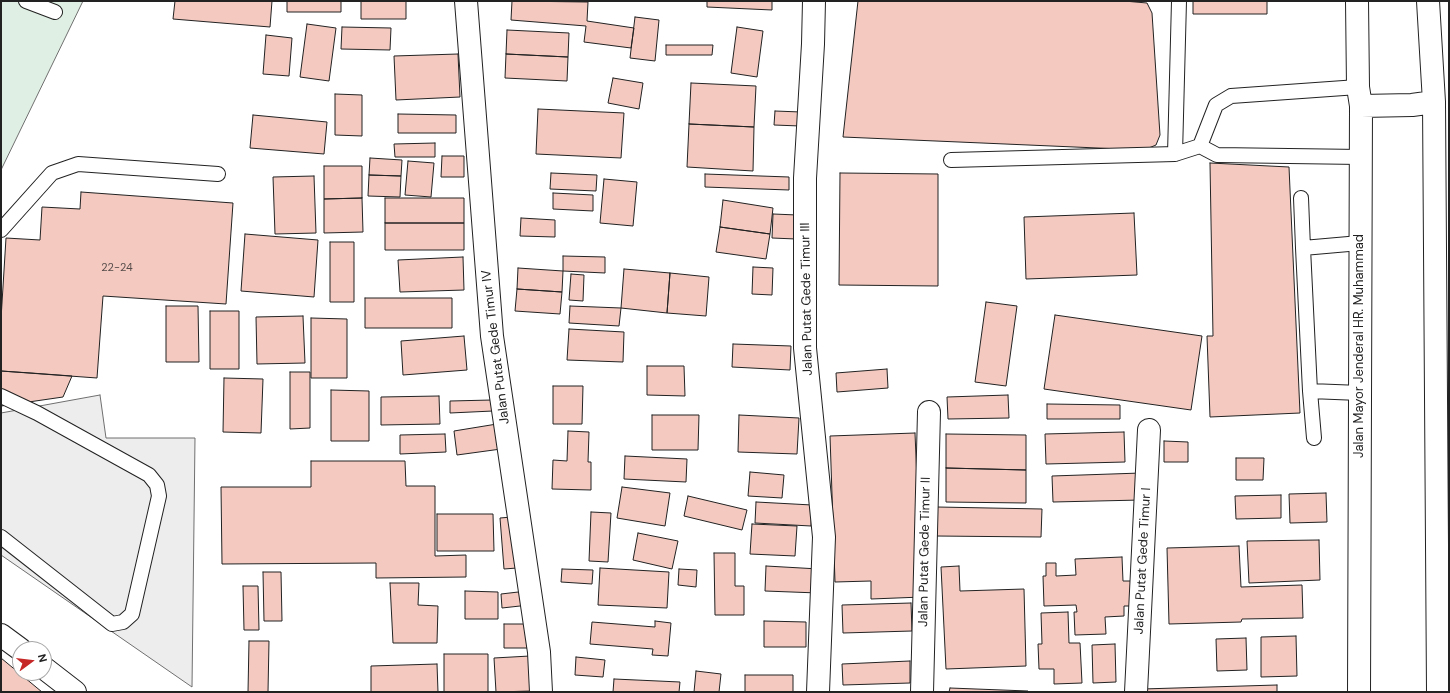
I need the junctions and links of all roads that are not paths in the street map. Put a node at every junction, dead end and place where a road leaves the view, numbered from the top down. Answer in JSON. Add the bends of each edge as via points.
{"nodes":[{"id":1,"x":26,"y":1,"type":"edge"},
{"id":2,"x":466,"y":1,"type":"edge"},
{"id":3,"x":814,"y":1,"type":"edge"},
{"id":4,"x":1179,"y":1,"type":"edge"},
{"id":5,"x":1357,"y":1,"type":"edge"},
{"id":6,"x":1428,"y":1,"type":"edge"},
{"id":7,"x":55,"y":12,"type":"dead end"},
{"id":8,"x":1360,"y":97,"type":"junction"},
{"id":9,"x":1434,"y":102,"type":"junction"},
{"id":10,"x":1200,"y":146,"type":"junction"},
{"id":11,"x":1175,"y":154,"type":"junction"},
{"id":12,"x":1361,"y":157,"type":"junction"},
{"id":13,"x":951,"y":160,"type":"dead end"},
{"id":14,"x":218,"y":174,"type":"dead end"},
{"id":15,"x":1301,"y":198,"type":"dead end"},
{"id":16,"x":1,"y":230,"type":"edge"},
{"id":17,"x":1360,"y":243,"type":"junction"},
{"id":18,"x":1303,"y":248,"type":"junction"},
{"id":19,"x":1310,"y":391,"type":"junction"},
{"id":20,"x":1360,"y":393,"type":"junction"},
{"id":21,"x":1,"y":396,"type":"edge"},
{"id":22,"x":929,"y":412,"type":"dead end"},
{"id":23,"x":1149,"y":430,"type":"dead end"},
{"id":24,"x":1314,"y":438,"type":"dead end"},
{"id":25,"x":1,"y":537,"type":"edge"},
{"id":26,"x":1,"y":635,"type":"edge"},
{"id":27,"x":12,"y":644,"type":"edge"},
{"id":28,"x":52,"y":674,"type":"edge"},
{"id":29,"x":74,"y":692,"type":"edge"},
{"id":30,"x":541,"y":692,"type":"edge"},
{"id":31,"x":818,"y":692,"type":"edge"},
{"id":32,"x":922,"y":692,"type":"edge"},
{"id":33,"x":1136,"y":692,"type":"edge"},
{"id":34,"x":1359,"y":692,"type":"edge"},
{"id":35,"x":1438,"y":692,"type":"edge"}],
"edges":[{"from":1,"to":7,"type":"lane"},
{"from":2,"to":30,"type":"street","name":"Jalan Putat Gede Timur IV","via":[[492,336],[538,652]]},
{"from":3,"to":31,"type":"street","name":"Jalan Putat Gede Timur III","via":[[805,178],[805,348],[824,537]]},
{"from":4,"to":11,"type":"lane"},
{"from":5,"to":8,"type":"street","name":"Jalan Mayor Jenderal HR. Muhammad"},
{"from":6,"to":9,"type":"street"},
{"from":8,"to":9,"type":"street","via":[[1412,105]]},
{"from":8,"to":10,"type":"lane","via":[[1231,96],[1216,105]]},
{"from":8,"to":12,"type":"street","name":"Jalan Mayor Jenderal HR. Muhammad"},
{"from":9,"to":35,"type":"street"},
{"from":10,"to":11,"type":"lane"},
{"from":10,"to":12,"type":"lane","via":[[1217,155]]},
{"from":11,"to":13,"type":"lane"},
{"from":12,"to":17,"type":"street","name":"Jalan Mayor Jenderal HR. Muhammad"},
{"from":14,"to":16,"type":"lane","via":[[78,164],[52,173]]},
{"from":15,"to":18,"type":"lane"},
{"from":17,"to":18,"type":"lane"},
{"from":17,"to":20,"type":"street","name":"Jalan Mayor Jenderal HR. Muhammad"},
{"from":18,"to":19,"type":"lane"},
{"from":19,"to":20,"type":"lane"},
{"from":19,"to":24,"type":"lane"},
{"from":20,"to":34,"type":"street","name":"Jalan Mayor Jenderal HR. Muhammad"},
{"from":21,"to":25,"type":"lane","via":[[149,475],[157,485],[159,496],[132,614],[123,622],[112,624]]},
{"from":22,"to":32,"type":"street","name":"Jalan Putat Gede Timur II"},
{"from":23,"to":33,"type":"street","name":"Jalan Putat Gede Timur I"},
{"from":26,"to":27,"type":"street"},
{"from":28,"to":29,"type":"street"}]}
